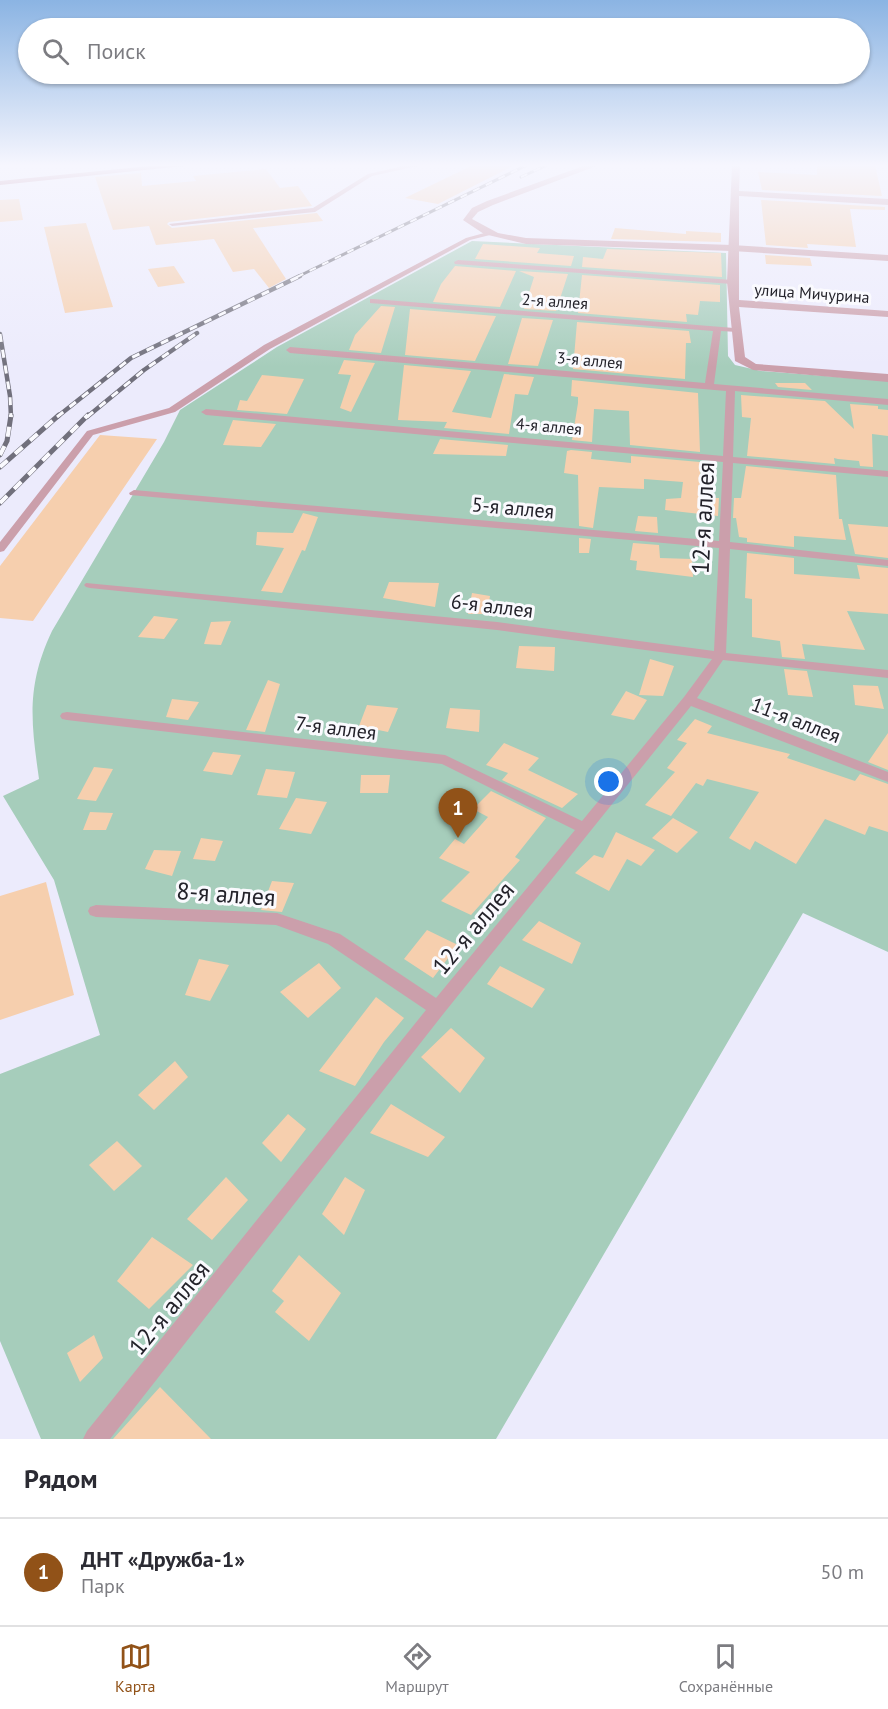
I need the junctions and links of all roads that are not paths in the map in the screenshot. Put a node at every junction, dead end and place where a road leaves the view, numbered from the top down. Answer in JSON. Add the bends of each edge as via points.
{"nodes":[{"id":1,"x":485,"y":232,"type":"edge"},
{"id":2,"x":733,"y":232,"type":"edge"},
{"id":3,"x":488,"y":234,"type":"junction"},
{"id":4,"x":732,"y":248,"type":"junction"},
{"id":5,"x":888,"y":258,"type":"edge"},
{"id":6,"x":458,"y":262,"type":"dead end"},
{"id":7,"x":732,"y":282,"type":"junction"},
{"id":8,"x":373,"y":302,"type":"dead end"},
{"id":9,"x":734,"y":303,"type":"junction"},
{"id":10,"x":888,"y":314,"type":"edge"},
{"id":11,"x":717,"y":328,"type":"junction"},
{"id":12,"x":734,"y":330,"type":"junction"},
{"id":13,"x":290,"y":350,"type":"dead end"},
{"id":14,"x":888,"y":378,"type":"edge"},
{"id":15,"x":709,"y":385,"type":"junction"},
{"id":16,"x":731,"y":388,"type":"junction"},
{"id":17,"x":888,"y":402,"type":"edge"},
{"id":18,"x":206,"y":412,"type":"dead end"},
{"id":19,"x":730,"y":457,"type":"junction"},
{"id":20,"x":888,"y":474,"type":"edge"},
{"id":21,"x":134,"y":493,"type":"dead end"},
{"id":22,"x":726,"y":545,"type":"junction"},
{"id":23,"x":0,"y":549,"type":"edge"},
{"id":24,"x":888,"y":563,"type":"edge"},
{"id":25,"x":90,"y":585,"type":"dead end"},
{"id":26,"x":720,"y":656,"type":"junction"},
{"id":27,"x":888,"y":674,"type":"edge"},
{"id":28,"x":689,"y":700,"type":"junction"},
{"id":29,"x":67,"y":716,"type":"dead end"},
{"id":30,"x":888,"y":777,"type":"edge"},
{"id":31,"x":586,"y":828,"type":"junction"},
{"id":32,"x":96,"y":911,"type":"dead end"},
{"id":33,"x":438,"y":1008,"type":"junction"},
{"id":34,"x":95,"y":1439,"type":"edge"}],
"edges":[{"from":1,"to":3,"type":"street"},
{"from":2,"to":4,"type":"street"},
{"from":3,"to":4,"type":"street","via":[[526,241]]},
{"from":3,"to":23,"type":"lane","via":[[468,239],[361,294],[267,347],[172,410],[90,433]]},
{"from":4,"to":5,"type":"street"},
{"from":4,"to":7,"type":"street"},
{"from":6,"to":7,"type":"lane"},
{"from":7,"to":9,"type":"street"},
{"from":8,"to":11,"type":"lane","name":"2-я аллея"},
{"from":9,"to":10,"type":"street","name":"улица Мичурина"},
{"from":9,"to":12,"type":"street"},
{"from":11,"to":12,"type":"lane","name":"2-я аллея"},
{"from":11,"to":15,"type":"lane"},
{"from":12,"to":14,"type":"street","via":[[739,359],[753,367]]},
{"from":13,"to":15,"type":"lane","name":"3-я аллея"},
{"from":15,"to":16,"type":"lane","name":"3-я аллея"},
{"from":16,"to":17,"type":"lane","name":"3-я аллея"},
{"from":16,"to":19,"type":"lane","name":"12-я аллея"},
{"from":18,"to":19,"type":"lane","name":"4-я аллея"},
{"from":19,"to":20,"type":"lane","name":"4-я аллея"},
{"from":19,"to":22,"type":"lane","name":"12-я аллея"},
{"from":21,"to":22,"type":"lane","name":"5-я аллея"},
{"from":22,"to":24,"type":"lane","name":"5-я аллея"},
{"from":22,"to":26,"type":"lane","name":"12-я аллея"},
{"from":25,"to":26,"type":"lane","name":"6-я аллея","via":[[497,626]]},
{"from":26,"to":27,"type":"lane","name":"6-я аллея"},
{"from":26,"to":28,"type":"lane","name":"12-я аллея"},
{"from":28,"to":30,"type":"lane","name":"11-я аллея"},
{"from":28,"to":31,"type":"lane","name":"12-я аллея"},
{"from":29,"to":31,"type":"lane","name":"7-я аллея","via":[[445,760]]},
{"from":31,"to":33,"type":"lane","name":"12-я аллея"},
{"from":32,"to":33,"type":"lane","name":"8-я аллея","via":[[278,919],[334,939]]},
{"from":33,"to":34,"type":"lane","name":"12-я аллея"}]}
